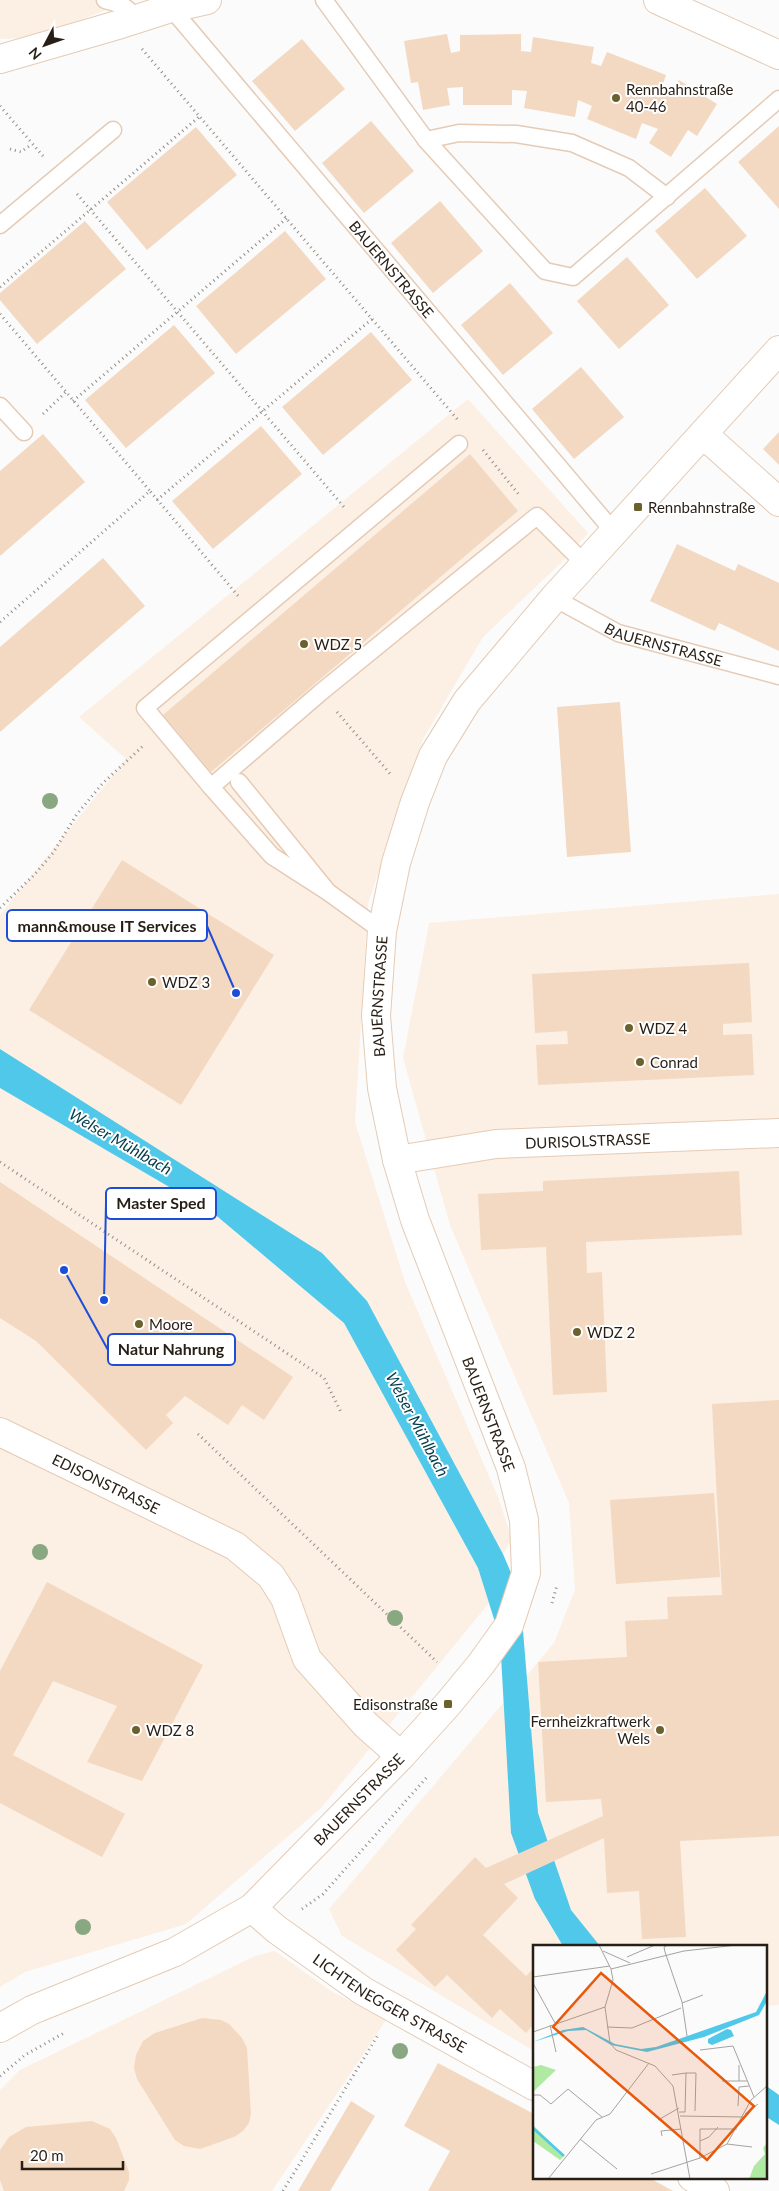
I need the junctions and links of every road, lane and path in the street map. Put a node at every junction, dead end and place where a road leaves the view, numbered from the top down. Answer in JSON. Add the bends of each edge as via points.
{"nodes":[{"id":1,"x":105,"y":0,"type":"edge"},
{"id":2,"x":207,"y":0,"type":"edge"},
{"id":3,"x":324,"y":0,"type":"edge"},
{"id":4,"x":658,"y":0,"type":"edge"},
{"id":5,"x":171,"y":8,"type":"junction"},
{"id":6,"x":129,"y":21,"type":"junction"},
{"id":7,"x":779,"y":55,"type":"edge"},
{"id":8,"x":0,"y":59,"type":"edge"},
{"id":9,"x":779,"y":100,"type":"edge"},
{"id":10,"x":0,"y":106,"type":"edge"},
{"id":11,"x":200,"y":116,"type":"junction"},
{"id":12,"x":113,"y":130,"type":"dead end"},
{"id":13,"x":426,"y":140,"type":"junction"},
{"id":14,"x":32,"y":144,"type":"junction"},
{"id":15,"x":10,"y":149,"type":"dead end"},
{"id":16,"x":45,"y":159,"type":"dead end"},
{"id":17,"x":71,"y":188,"type":"dead end"},
{"id":18,"x":667,"y":197,"type":"junction"},
{"id":19,"x":90,"y":210,"type":"junction"},
{"id":20,"x":287,"y":218,"type":"junction"},
{"id":21,"x":0,"y":225,"type":"edge"},
{"id":22,"x":0,"y":287,"type":"edge"},
{"id":23,"x":178,"y":312,"type":"junction"},
{"id":24,"x":0,"y":314,"type":"edge"},
{"id":25,"x":372,"y":319,"type":"junction"},
{"id":26,"x":779,"y":350,"type":"edge"},
{"id":27,"x":73,"y":401,"type":"junction"},
{"id":28,"x":0,"y":406,"type":"edge"},
{"id":29,"x":263,"y":411,"type":"junction"},
{"id":30,"x":24,"y":432,"type":"dead end"},
{"id":31,"x":703,"y":434,"type":"junction"},
{"id":32,"x":465,"y":439,"type":"junction"},
{"id":33,"x":150,"y":491,"type":"junction"},
{"id":34,"x":158,"y":500,"type":"junction"},
{"id":35,"x":779,"y":502,"type":"edge"},
{"id":36,"x":537,"y":516,"type":"junction"},
{"id":37,"x":361,"y":526,"type":"junction"},
{"id":38,"x":614,"y":532,"type":"junction"},
{"id":39,"x":584,"y":564,"type":"junction"},
{"id":40,"x":554,"y":598,"type":"junction"},
{"id":41,"x":255,"y":615,"type":"junction"},
{"id":42,"x":0,"y":622,"type":"edge"},
{"id":43,"x":779,"y":676,"type":"edge"},
{"id":44,"x":320,"y":693,"type":"junction"},
{"id":45,"x":162,"y":729,"type":"junction"},
{"id":46,"x":239,"y":782,"type":"dead end"},
{"id":47,"x":211,"y":787,"type":"junction"},
{"id":48,"x":415,"y":802,"type":"junction"},
{"id":49,"x":328,"y":892,"type":"junction"},
{"id":50,"x":0,"y":908,"type":"edge"},
{"id":51,"x":382,"y":931,"type":"junction"},
{"id":52,"x":779,"y":1133,"type":"edge"},
{"id":53,"x":397,"y":1160,"type":"junction"},
{"id":54,"x":0,"y":1162,"type":"edge"},
{"id":55,"x":342,"y":1414,"type":"dead end"},
{"id":56,"x":0,"y":1432,"type":"edge"},
{"id":57,"x":198,"y":1434,"type":"dead end"},
{"id":58,"x":437,"y":1662,"type":"dead end"},
{"id":59,"x":401,"y":1756,"type":"junction"},
{"id":60,"x":252,"y":1908,"type":"junction"},
{"id":61,"x":394,"y":2009,"type":"junction"},
{"id":62,"x":0,"y":2028,"type":"edge"},
{"id":63,"x":533,"y":2085,"type":"edge"},
{"id":64,"x":694,"y":2178,"type":"edge"},
{"id":65,"x":283,"y":2191,"type":"edge"},
{"id":66,"x":715,"y":2191,"type":"edge"}],
"edges":[{"from":1,"to":6,"type":"lane","via":[[122,5]]},
{"from":2,"to":5,"type":"street"},
{"from":3,"to":13,"type":"lane"},
{"from":4,"to":7,"type":"street"},
{"from":5,"to":6,"type":"street"},
{"from":5,"to":38,"type":"lane","name":"BAUERNSTRASSE"},
{"from":6,"to":8,"type":"street"},
{"from":6,"to":11,"type":"path"},
{"from":9,"to":18,"type":"lane"},
{"from":10,"to":14,"type":"path"},
{"from":11,"to":19,"type":"path"},
{"from":11,"to":20,"type":"path"},
{"from":12,"to":21,"type":"lane"},
{"from":13,"to":18,"type":"lane","via":[[459,133],[516,134],[572,143],[629,168]]},
{"from":13,"to":18,"type":"lane","via":[[545,271],[573,277]]},
{"from":14,"to":15,"type":"path","via":[[20,152]]},
{"from":14,"to":16,"type":"path"},
{"from":17,"to":19,"type":"path"},
{"from":19,"to":22,"type":"path"},
{"from":19,"to":23,"type":"path"},
{"from":20,"to":23,"type":"path"},
{"from":20,"to":25,"type":"path"},
{"from":23,"to":27,"type":"path"},
{"from":23,"to":29,"type":"path"},
{"from":24,"to":27,"type":"path"},
{"from":25,"to":29,"type":"path"},
{"from":25,"to":32,"type":"path"},
{"from":26,"to":31,"type":"street","name":"BAUERNSTRASSE"},
{"from":27,"to":33,"type":"path"},
{"from":28,"to":30,"type":"lane"},
{"from":29,"to":34,"type":"path"},
{"from":29,"to":37,"type":"path"},
{"from":31,"to":35,"type":"street"},
{"from":31,"to":38,"type":"street","name":"BAUERNSTRASSE"},
{"from":32,"to":36,"type":"path"},
{"from":32,"to":37,"type":"lane"},
{"from":33,"to":34,"type":"path"},
{"from":33,"to":42,"type":"path"},
{"from":34,"to":41,"type":"path"},
{"from":36,"to":39,"type":"lane"},
{"from":36,"to":44,"type":"lane"},
{"from":37,"to":41,"type":"lane"},
{"from":38,"to":39,"type":"street","name":"BAUERNSTRASSE"},
{"from":39,"to":40,"type":"street","name":"BAUERNSTRASSE"},
{"from":40,"to":43,"type":"lane","name":"BAUERNSTRASSE","via":[[618,633]]},
{"from":40,"to":48,"type":"street","name":"BAUERNSTRASSE","via":[[468,701],[432,756]]},
{"from":41,"to":45,"type":"lane","via":[[145,708]]},
{"from":44,"to":47,"type":"lane"},
{"from":44,"to":48,"type":"path"},
{"from":45,"to":47,"type":"lane"},
{"from":45,"to":50,"type":"path","via":[[103,783],[77,814],[53,852]]},
{"from":46,"to":49,"type":"lane"},
{"from":47,"to":49,"type":"lane","via":[[272,856]]},
{"from":48,"to":51,"type":"street","name":"BAUERNSTRASSE","via":[[396,863]]},
{"from":49,"to":51,"type":"lane"},
{"from":51,"to":53,"type":"street","name":"BAUERNSTRASSE","via":[[376,1016],[382,1088]]},
{"from":52,"to":53,"type":"street","name":"DURISOLSTRASSE","via":[[496,1144]]},
{"from":53,"to":59,"type":"street","name":"BAUERNSTRASSE","via":[[415,1220],[511,1468],[524,1520],[526,1573],[509,1625],[481,1664]]},
{"from":54,"to":55,"type":"path","via":[[324,1378]]},
{"from":56,"to":59,"type":"street","name":"EDISONSTRASSE","via":[[235,1546],[271,1576],[285,1598],[307,1659],[366,1725]]},
{"from":57,"to":58,"type":"path"},
{"from":59,"to":60,"type":"street","name":"BAUERNSTRASSE"},
{"from":60,"to":61,"type":"street","name":"LICHTENEGGER STRASSE","via":[[363,1991]]},
{"from":60,"to":62,"type":"street","name":"BAUERNSTRASSE","via":[[175,1952],[32,2010]]},
{"from":61,"to":63,"type":"street","name":"LICHTENEGGER STRASSE"},
{"from":61,"to":65,"type":"path"},
{"from":64,"to":66,"type":"street"}]}
